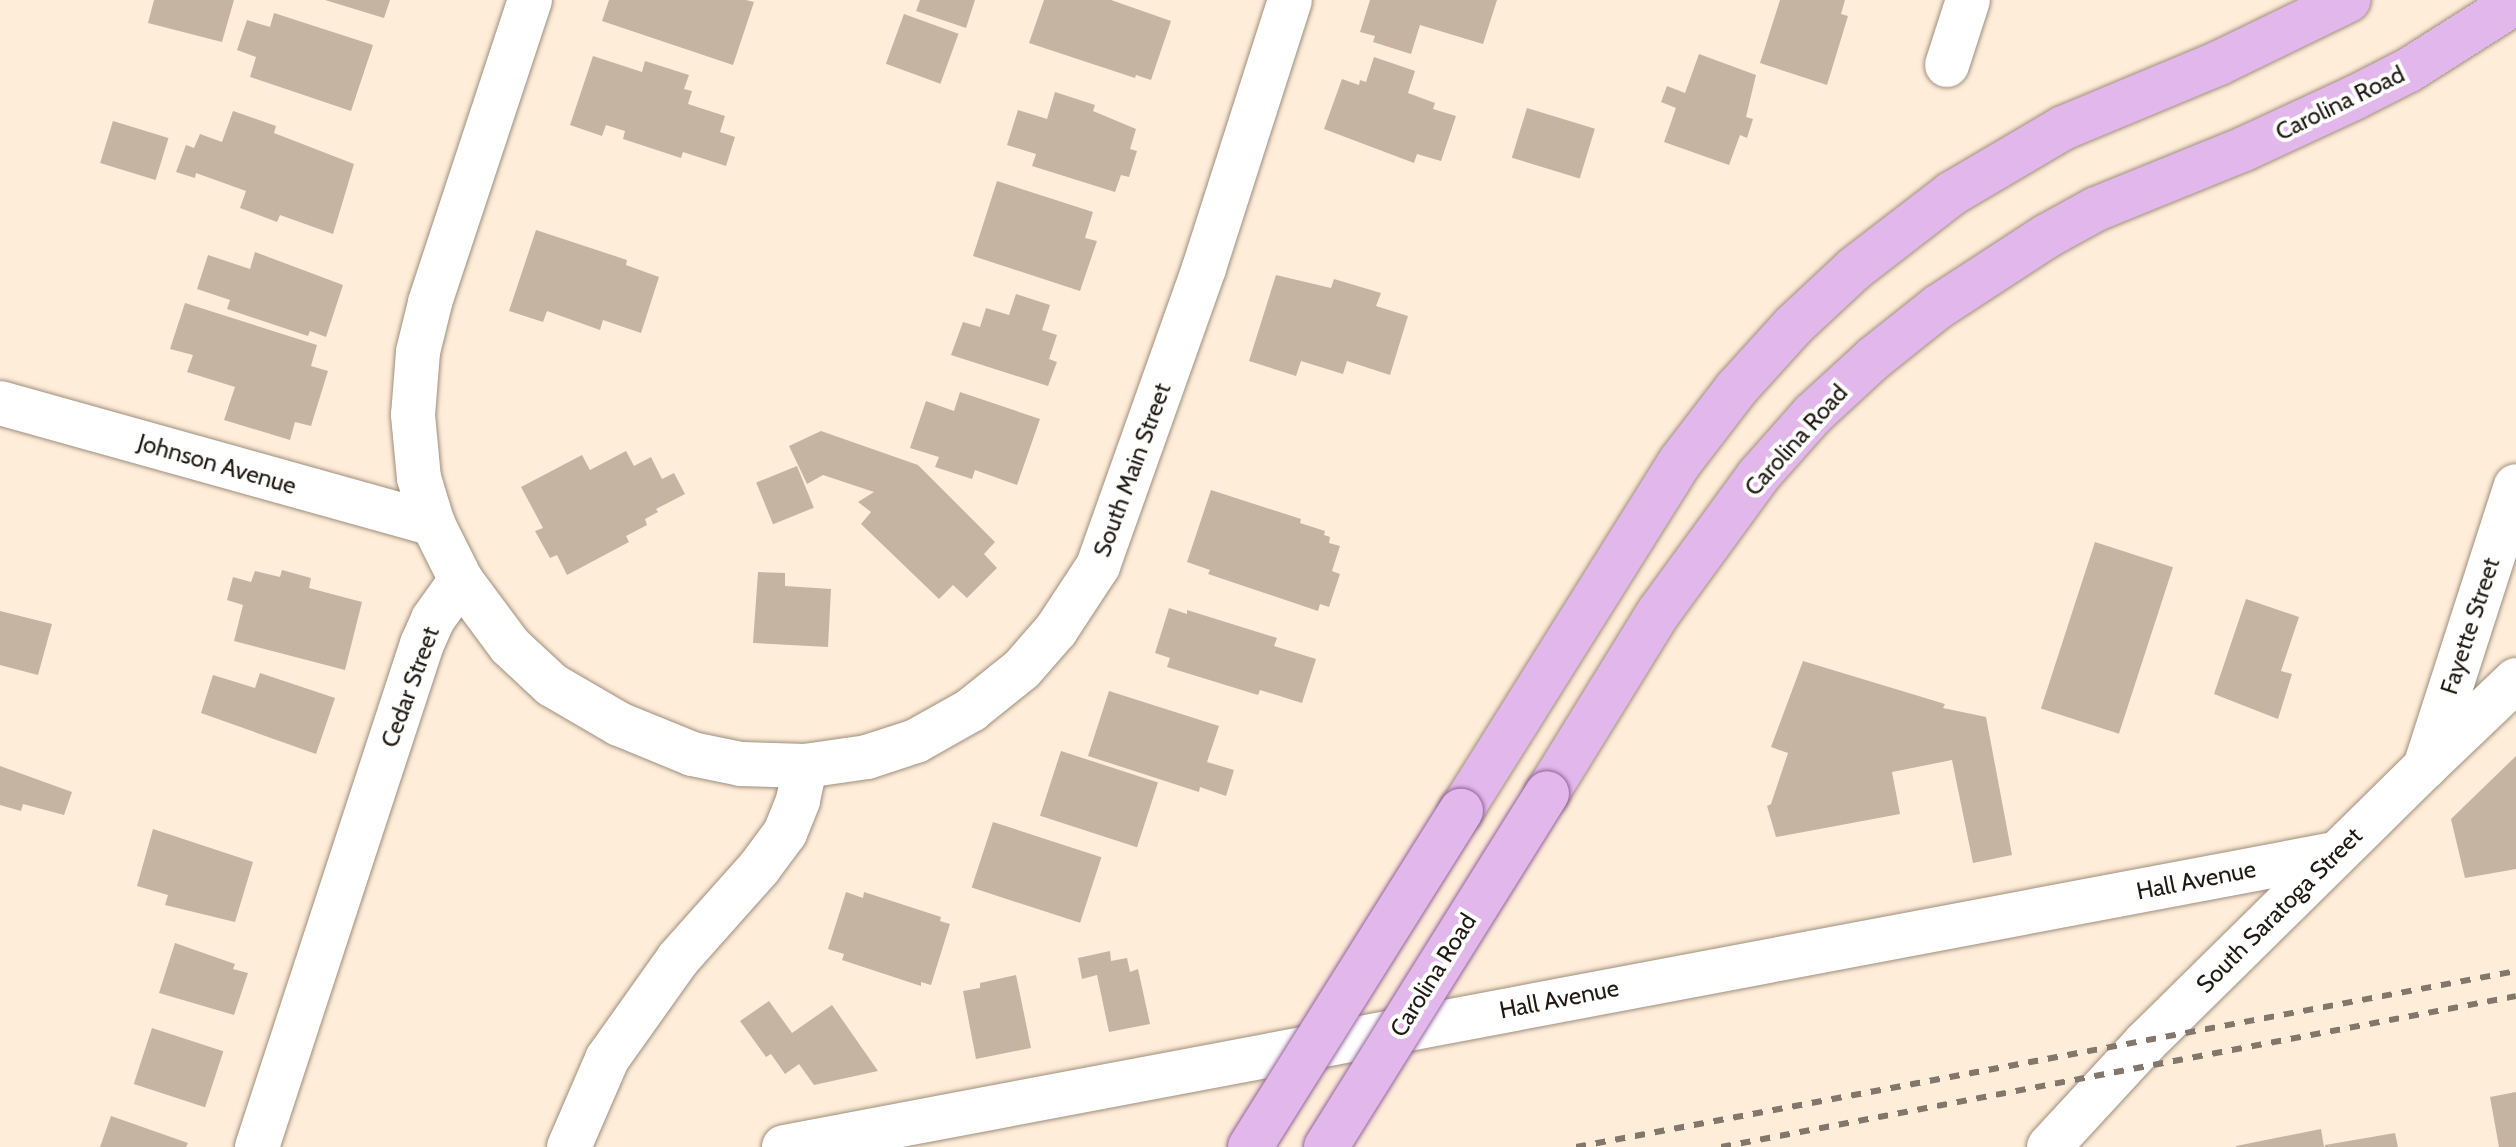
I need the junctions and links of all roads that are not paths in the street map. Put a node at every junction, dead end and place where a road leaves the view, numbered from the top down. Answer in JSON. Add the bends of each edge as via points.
{"nodes":[{"id":1,"x":530,"y":0,"type":"edge"},
{"id":2,"x":1290,"y":0,"type":"edge"},
{"id":3,"x":1968,"y":0,"type":"edge"},
{"id":4,"x":2349,"y":0,"type":"edge"},
{"id":5,"x":2516,"y":2,"type":"edge"},
{"id":6,"x":1947,"y":65,"type":"dead end"},
{"id":7,"x":0,"y":403,"type":"edge"},
{"id":8,"x":2516,"y":486,"type":"edge"},
{"id":9,"x":433,"y":524,"type":"junction"},
{"id":10,"x":461,"y":580,"type":"junction"},
{"id":11,"x":2516,"y":680,"type":"edge"},
{"id":12,"x":805,"y":766,"type":"junction"},
{"id":13,"x":2425,"y":767,"type":"junction"},
{"id":14,"x":2334,"y":854,"type":"junction"},
{"id":15,"x":257,"y":1147,"type":"edge"},
{"id":16,"x":569,"y":1147,"type":"edge"},
{"id":17,"x":784,"y":1147,"type":"edge"},
{"id":18,"x":1250,"y":1147,"type":"edge"},
{"id":19,"x":1326,"y":1147,"type":"edge"},
{"id":20,"x":2049,"y":1147,"type":"edge"}],
"edges":[{"from":1,"to":9,"type":"street","via":[[418,352],[413,415],[419,478]]},
{"from":2,"to":12,"type":"street","name":"South Main Street","via":[[1204,268],[1098,566],[1056,630],[1022,669],[971,710],[916,741],[867,757]]},
{"from":3,"to":6,"type":"street"},
{"from":4,"to":18,"type":"main road","bridge":true,"via":[[2219,63],[2063,128],[1951,194],[1854,269],[1794,325],[1680,462]]},
{"from":5,"to":19,"type":"main road","name":"Carolina Road","bridge":true,"via":[[2356,97],[2096,209],[2047,236],[1938,307],[1813,414],[1758,476],[1659,612]]},
{"from":7,"to":9,"type":"street","name":"Johnson Avenue"},
{"from":8,"to":13,"type":"street","name":"Fayette Street"},
{"from":9,"to":10,"type":"street"},
{"from":10,"to":12,"type":"street","via":[[510,646],[542,675],[619,724],[692,754],[741,764]]},
{"from":10,"to":15,"type":"street","name":"Cedar Street","via":[[422,644]]},
{"from":11,"to":13,"type":"street","name":"South Saratoga Street"},
{"from":12,"to":16,"type":"street","via":[[785,833],[678,959],[607,1059]]},
{"from":13,"to":14,"type":"street","name":"South Saratoga Street"},
{"from":14,"to":17,"type":"street","name":"Hall Avenue"},
{"from":14,"to":20,"type":"street","name":"South Saratoga Street"}]}
